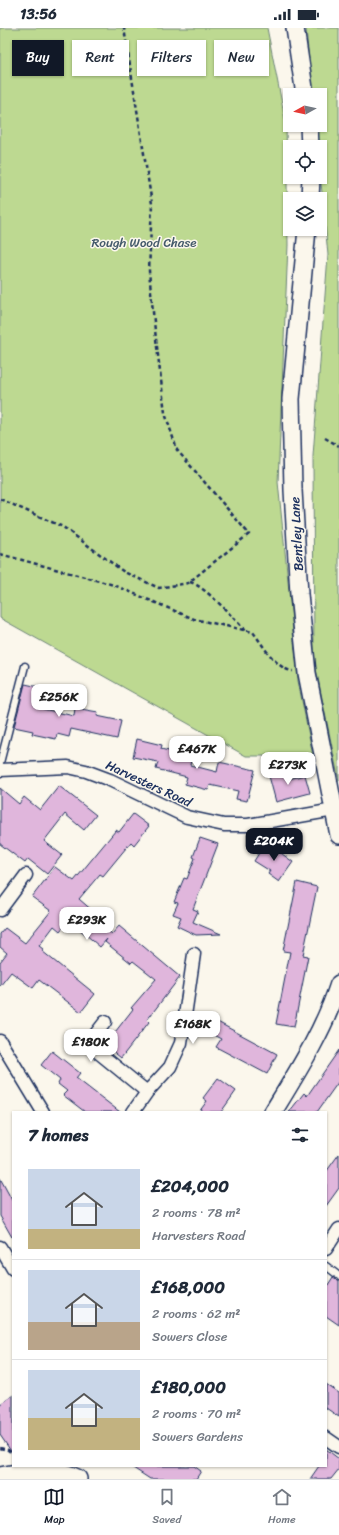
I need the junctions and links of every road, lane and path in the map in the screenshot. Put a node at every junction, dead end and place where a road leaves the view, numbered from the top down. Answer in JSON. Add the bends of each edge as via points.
{"nodes":[{"id":1,"x":124,"y":28,"type":"edge"},
{"id":2,"x":295,"y":28,"type":"edge"},
{"id":3,"x":304,"y":88,"type":"edge"},
{"id":4,"x":306,"y":236,"type":"edge"},
{"id":5,"x":325,"y":438,"type":"dead end"},
{"id":6,"x":339,"y":446,"type":"edge"},
{"id":7,"x":0,"y":500,"type":"edge"},
{"id":8,"x":0,"y":554,"type":"edge"},
{"id":9,"x":190,"y":582,"type":"junction"},
{"id":10,"x":245,"y":630,"type":"junction"},
{"id":11,"x":25,"y":666,"type":"dead end"},
{"id":12,"x":307,"y":672,"type":"junction"},
{"id":13,"x":0,"y":763,"type":"edge"},
{"id":14,"x":0,"y":770,"type":"edge"},
{"id":15,"x":334,"y":810,"type":"junction"},
{"id":16,"x":339,"y":835,"type":"edge"},
{"id":17,"x":26,"y":875,"type":"dead end"},
{"id":18,"x":0,"y":910,"type":"edge"},
{"id":19,"x":194,"y":954,"type":"dead end"},
{"id":20,"x":339,"y":984,"type":"edge"},
{"id":21,"x":105,"y":1022,"type":"dead end"},
{"id":22,"x":0,"y":1041,"type":"edge"},
{"id":23,"x":147,"y":1092,"type":"junction"},
{"id":24,"x":42,"y":1111,"type":"edge"},
{"id":25,"x":134,"y":1111,"type":"edge"},
{"id":26,"x":274,"y":1111,"type":"edge"},
{"id":27,"x":339,"y":1229,"type":"edge"},
{"id":28,"x":0,"y":1247,"type":"edge"},
{"id":29,"x":327,"y":1247,"type":"edge"},
{"id":30,"x":12,"y":1267,"type":"edge"},
{"id":31,"x":327,"y":1267,"type":"edge"},
{"id":32,"x":339,"y":1276,"type":"edge"},
{"id":33,"x":327,"y":1439,"type":"edge"},
{"id":34,"x":339,"y":1447,"type":"edge"},
{"id":35,"x":0,"y":1448,"type":"edge"},
{"id":36,"x":12,"y":1453,"type":"edge"},
{"id":37,"x":54,"y":1469,"type":"edge"},
{"id":38,"x":6,"y":1476,"type":"edge"},
{"id":39,"x":77,"y":1479,"type":"edge"}],
"edges":[{"from":1,"to":9,"type":"path","via":[[152,204],[149,271],[165,413],[177,450],[250,534]]},
{"from":2,"to":3,"type":"street"},
{"from":4,"to":12,"type":"street","name":"Bentley Lane","via":[[291,399],[299,594]]},
{"from":5,"to":6,"type":"path"},
{"from":7,"to":9,"type":"path","via":[[63,527],[124,572],[158,588]]},
{"from":8,"to":10,"type":"path","via":[[114,586],[194,619]]},
{"from":9,"to":10,"type":"path","via":[[206,592]]},
{"from":10,"to":12,"type":"path","via":[[253,632],[279,665],[287,671]]},
{"from":11,"to":13,"type":"lane"},
{"from":12,"to":15,"type":"street","name":"Bentley Lane"},
{"from":14,"to":15,"type":"street","name":"Harvesters Road","via":[[68,767],[86,771],[187,817],[224,825],[248,825]]},
{"from":15,"to":16,"type":"street","name":"Bentley Lane"},
{"from":17,"to":18,"type":"street"},
{"from":19,"to":23,"type":"street","via":[[181,1043],[170,1068]]},
{"from":20,"to":26,"type":"street","via":[[320,1031]]},
{"from":21,"to":23,"type":"street","via":[[88,1044]]},
{"from":22,"to":24,"type":"street"},
{"from":23,"to":25,"type":"street"},
{"from":27,"to":29,"type":"street"},
{"from":28,"to":30,"type":"street"},
{"from":31,"to":32,"type":"lane"},
{"from":33,"to":34,"type":"street"},
{"from":35,"to":36,"type":"path"},
{"from":37,"to":38,"type":"main road"},
{"from":37,"to":39,"type":"main road"}]}
